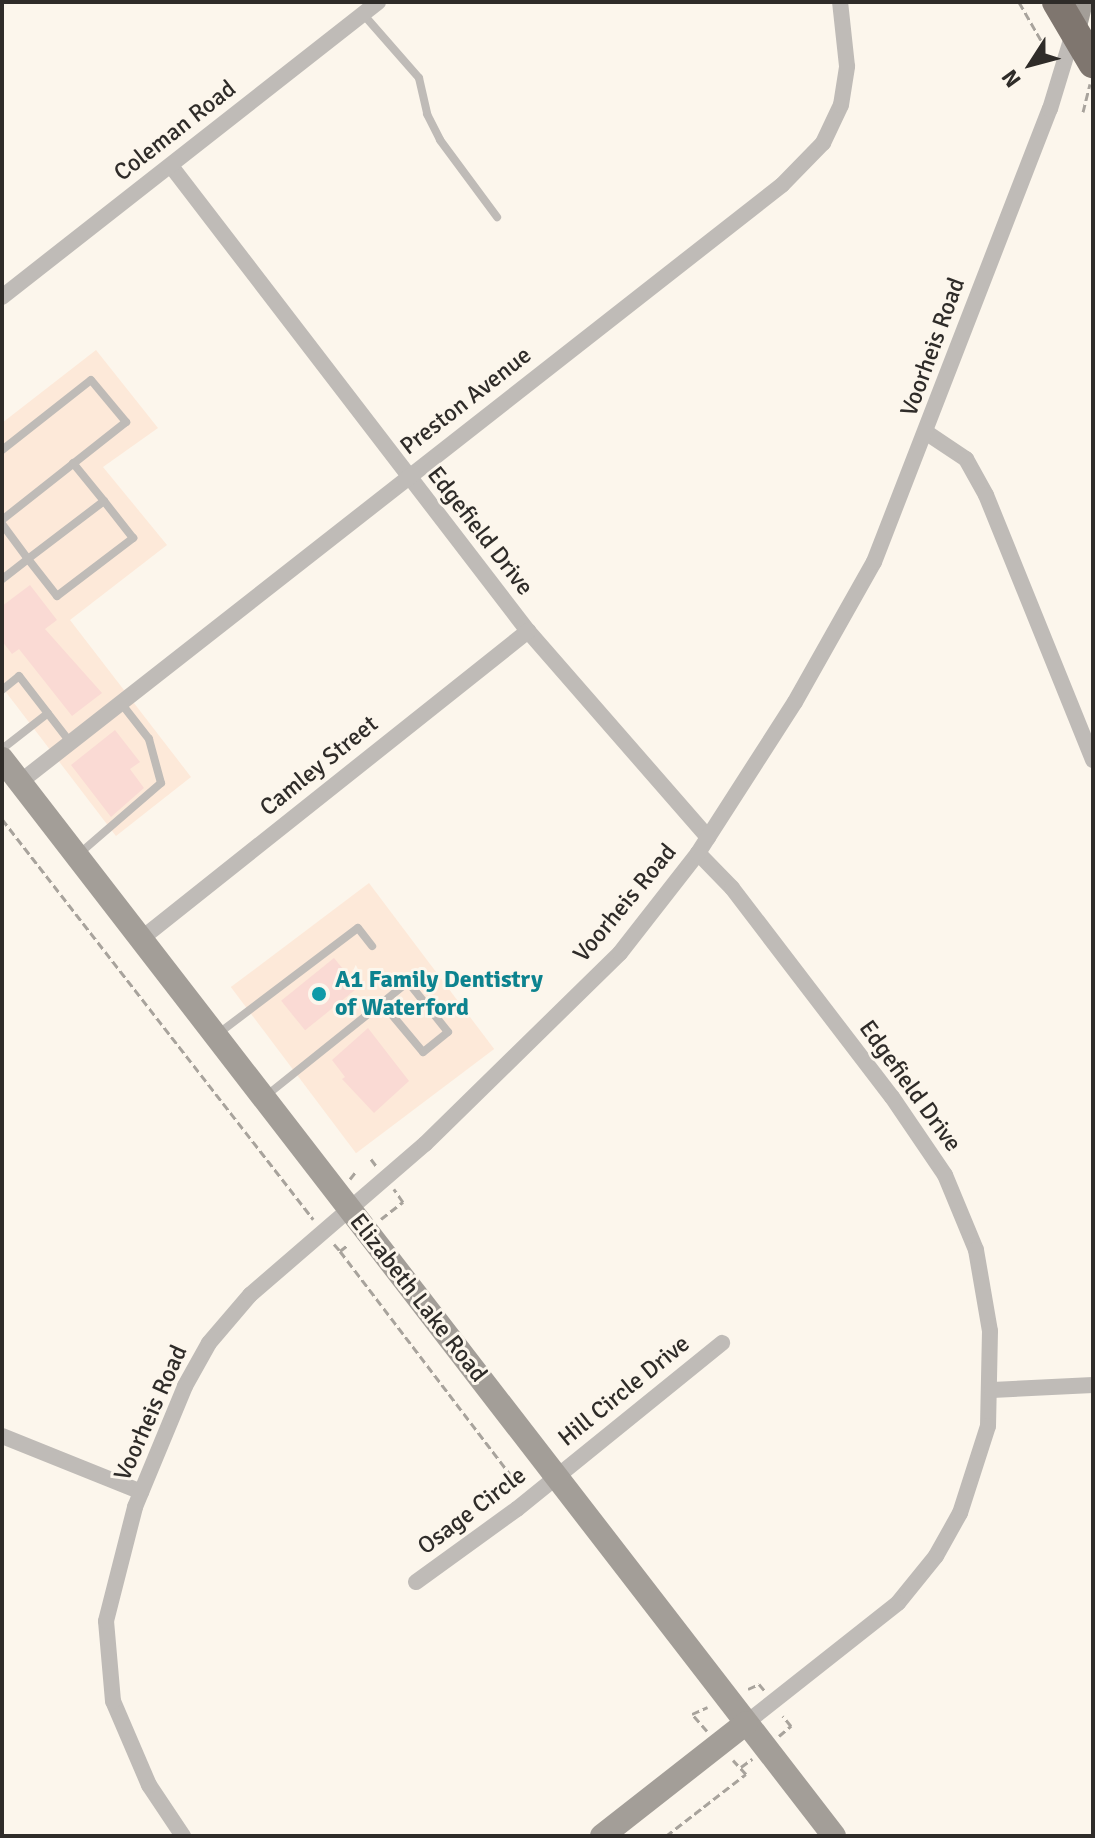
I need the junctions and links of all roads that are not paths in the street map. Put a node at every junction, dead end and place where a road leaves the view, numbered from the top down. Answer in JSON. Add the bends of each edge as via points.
{"nodes":[{"id":1,"x":378,"y":2,"type":"edge"},
{"id":2,"x":840,"y":2,"type":"edge"},
{"id":3,"x":1057,"y":2,"type":"edge"},
{"id":4,"x":363,"y":14,"type":"junction"},
{"id":5,"x":1078,"y":16,"type":"edge"},
{"id":6,"x":1093,"y":63,"type":"edge"},
{"id":7,"x":171,"y":166,"type":"junction"},
{"id":8,"x":497,"y":217,"type":"dead end"},
{"id":9,"x":2,"y":297,"type":"edge"},
{"id":10,"x":927,"y":433,"type":"junction"},
{"id":11,"x":2,"y":450,"type":"edge"},
{"id":12,"x":73,"y":463,"type":"junction"},
{"id":13,"x":407,"y":478,"type":"junction"},
{"id":14,"x":104,"y":501,"type":"junction"},
{"id":15,"x":2,"y":522,"type":"edge"},
{"id":16,"x":28,"y":559,"type":"junction"},
{"id":17,"x":2,"y":579,"type":"edge"},
{"id":18,"x":528,"y":631,"type":"junction"},
{"id":19,"x":2,"y":690,"type":"edge"},
{"id":20,"x":121,"y":703,"type":"junction"},
{"id":21,"x":48,"y":713,"type":"junction"},
{"id":22,"x":71,"y":742,"type":"junction"},
{"id":23,"x":2,"y":749,"type":"edge"},
{"id":24,"x":2,"y":759,"type":"edge"},
{"id":25,"x":1093,"y":760,"type":"edge"},
{"id":26,"x":20,"y":782,"type":"junction"},
{"id":27,"x":708,"y":837,"type":"junction"},
{"id":28,"x":698,"y":853,"type":"junction"},
{"id":29,"x":77,"y":856,"type":"junction"},
{"id":30,"x":141,"y":939,"type":"junction"},
{"id":31,"x":372,"y":946,"type":"dead end"},
{"id":32,"x":382,"y":1003,"type":"junction"},
{"id":33,"x":215,"y":1035,"type":"junction"},
{"id":34,"x":263,"y":1098,"type":"junction"},
{"id":35,"x":351,"y":1211,"type":"junction"},
{"id":36,"x":722,"y":1343,"type":"dead end"},
{"id":37,"x":1093,"y":1385,"type":"edge"},
{"id":38,"x":992,"y":1390,"type":"junction"},
{"id":39,"x":2,"y":1436,"type":"edge"},
{"id":40,"x":556,"y":1477,"type":"junction"},
{"id":41,"x":141,"y":1492,"type":"junction"},
{"id":42,"x":416,"y":1582,"type":"dead end"},
{"id":43,"x":746,"y":1723,"type":"junction"},
{"id":44,"x":183,"y":1836,"type":"edge"},
{"id":45,"x":602,"y":1836,"type":"edge"},
{"id":46,"x":834,"y":1836,"type":"edge"}],
"edges":[{"from":1,"to":4,"type":"street","name":"Coleman Road"},
{"from":2,"to":13,"type":"street","name":"Preston Avenue","via":[[847,66],[841,105],[823,143],[782,185]]},
{"from":3,"to":5,"type":"highway"},
{"from":4,"to":7,"type":"street","name":"Coleman Road"},
{"from":4,"to":8,"type":"lane","via":[[419,78],[440,140]]},
{"from":5,"to":6,"type":"highway"},
{"from":5,"to":10,"type":"street","name":"Voorheis Road","via":[[1050,109]]},
{"from":7,"to":9,"type":"street","name":"Coleman Road"},
{"from":7,"to":13,"type":"street","name":"Edgefield Drive"},
{"from":10,"to":25,"type":"street","via":[[966,459],[986,495]]},
{"from":10,"to":27,"type":"street","name":"Voorheis Road","via":[[886,534],[841,622]]},
{"from":11,"to":12,"type":"lane","via":[[91,380],[126,422]]},
{"from":12,"to":14,"type":"lane"},
{"from":12,"to":15,"type":"lane"},
{"from":13,"to":18,"type":"street","name":"Edgefield Drive"},
{"from":13,"to":20,"type":"street","name":"Preston Avenue"},
{"from":14,"to":16,"type":"lane"},
{"from":14,"to":16,"type":"lane","via":[[133,538],[70,587],[57,596]]},
{"from":15,"to":16,"type":"lane"},
{"from":16,"to":17,"type":"lane"},
{"from":18,"to":27,"type":"street","name":"Edgefield Drive"},
{"from":18,"to":30,"type":"street","name":"Camley Street"},
{"from":19,"to":21,"type":"lane","via":[[19,676]]},
{"from":20,"to":22,"type":"street","name":"Preston Avenue"},
{"from":20,"to":29,"type":"lane","via":[[149,739],[161,783]]},
{"from":21,"to":22,"type":"lane"},
{"from":21,"to":23,"type":"lane"},
{"from":22,"to":26,"type":"street","name":"Preston Avenue"},
{"from":24,"to":26,"type":"main road","name":"Elizabeth Lake Road"},
{"from":26,"to":29,"type":"main road","name":"Elizabeth Lake Road"},
{"from":27,"to":28,"type":"street","name":"Voorheis Road"},
{"from":28,"to":35,"type":"street","name":"Voorheis Road","via":[[620,953]]},
{"from":28,"to":38,"type":"street","name":"Edgefield Drive","via":[[732,888],[945,1175],[985,1289]]},
{"from":29,"to":30,"type":"main road","name":"Elizabeth Lake Road"},
{"from":30,"to":33,"type":"main road","name":"Elizabeth Lake Road"},
{"from":31,"to":33,"type":"lane","via":[[358,928]]},
{"from":32,"to":32,"type":"lane","via":[[408,982],[448,1032],[423,1052]]},
{"from":32,"to":34,"type":"lane"},
{"from":33,"to":34,"type":"main road","name":"Elizabeth Lake Road"},
{"from":34,"to":35,"type":"main road","name":"Elizabeth Lake Road"},
{"from":35,"to":40,"type":"main road","name":"Elizabeth Lake Road"},
{"from":35,"to":41,"type":"street","name":"Voorheis Road","via":[[250,1295],[209,1343]]},
{"from":36,"to":40,"type":"street","name":"Hill Circle Drive"},
{"from":37,"to":38,"type":"street"},
{"from":38,"to":43,"type":"street","name":"Edgefield Drive","via":[[979,1460],[960,1513],[936,1556],[898,1603]]},
{"from":39,"to":41,"type":"street"},
{"from":40,"to":42,"type":"street","name":"Osage Circle"},
{"from":40,"to":43,"type":"main road","name":"Elizabeth Lake Road"},
{"from":41,"to":44,"type":"street","name":"Voorheis Road","via":[[106,1621],[113,1701],[149,1785]]},
{"from":43,"to":45,"type":"main road"},
{"from":43,"to":46,"type":"main road","name":"Elizabeth Lake Road"}]}
